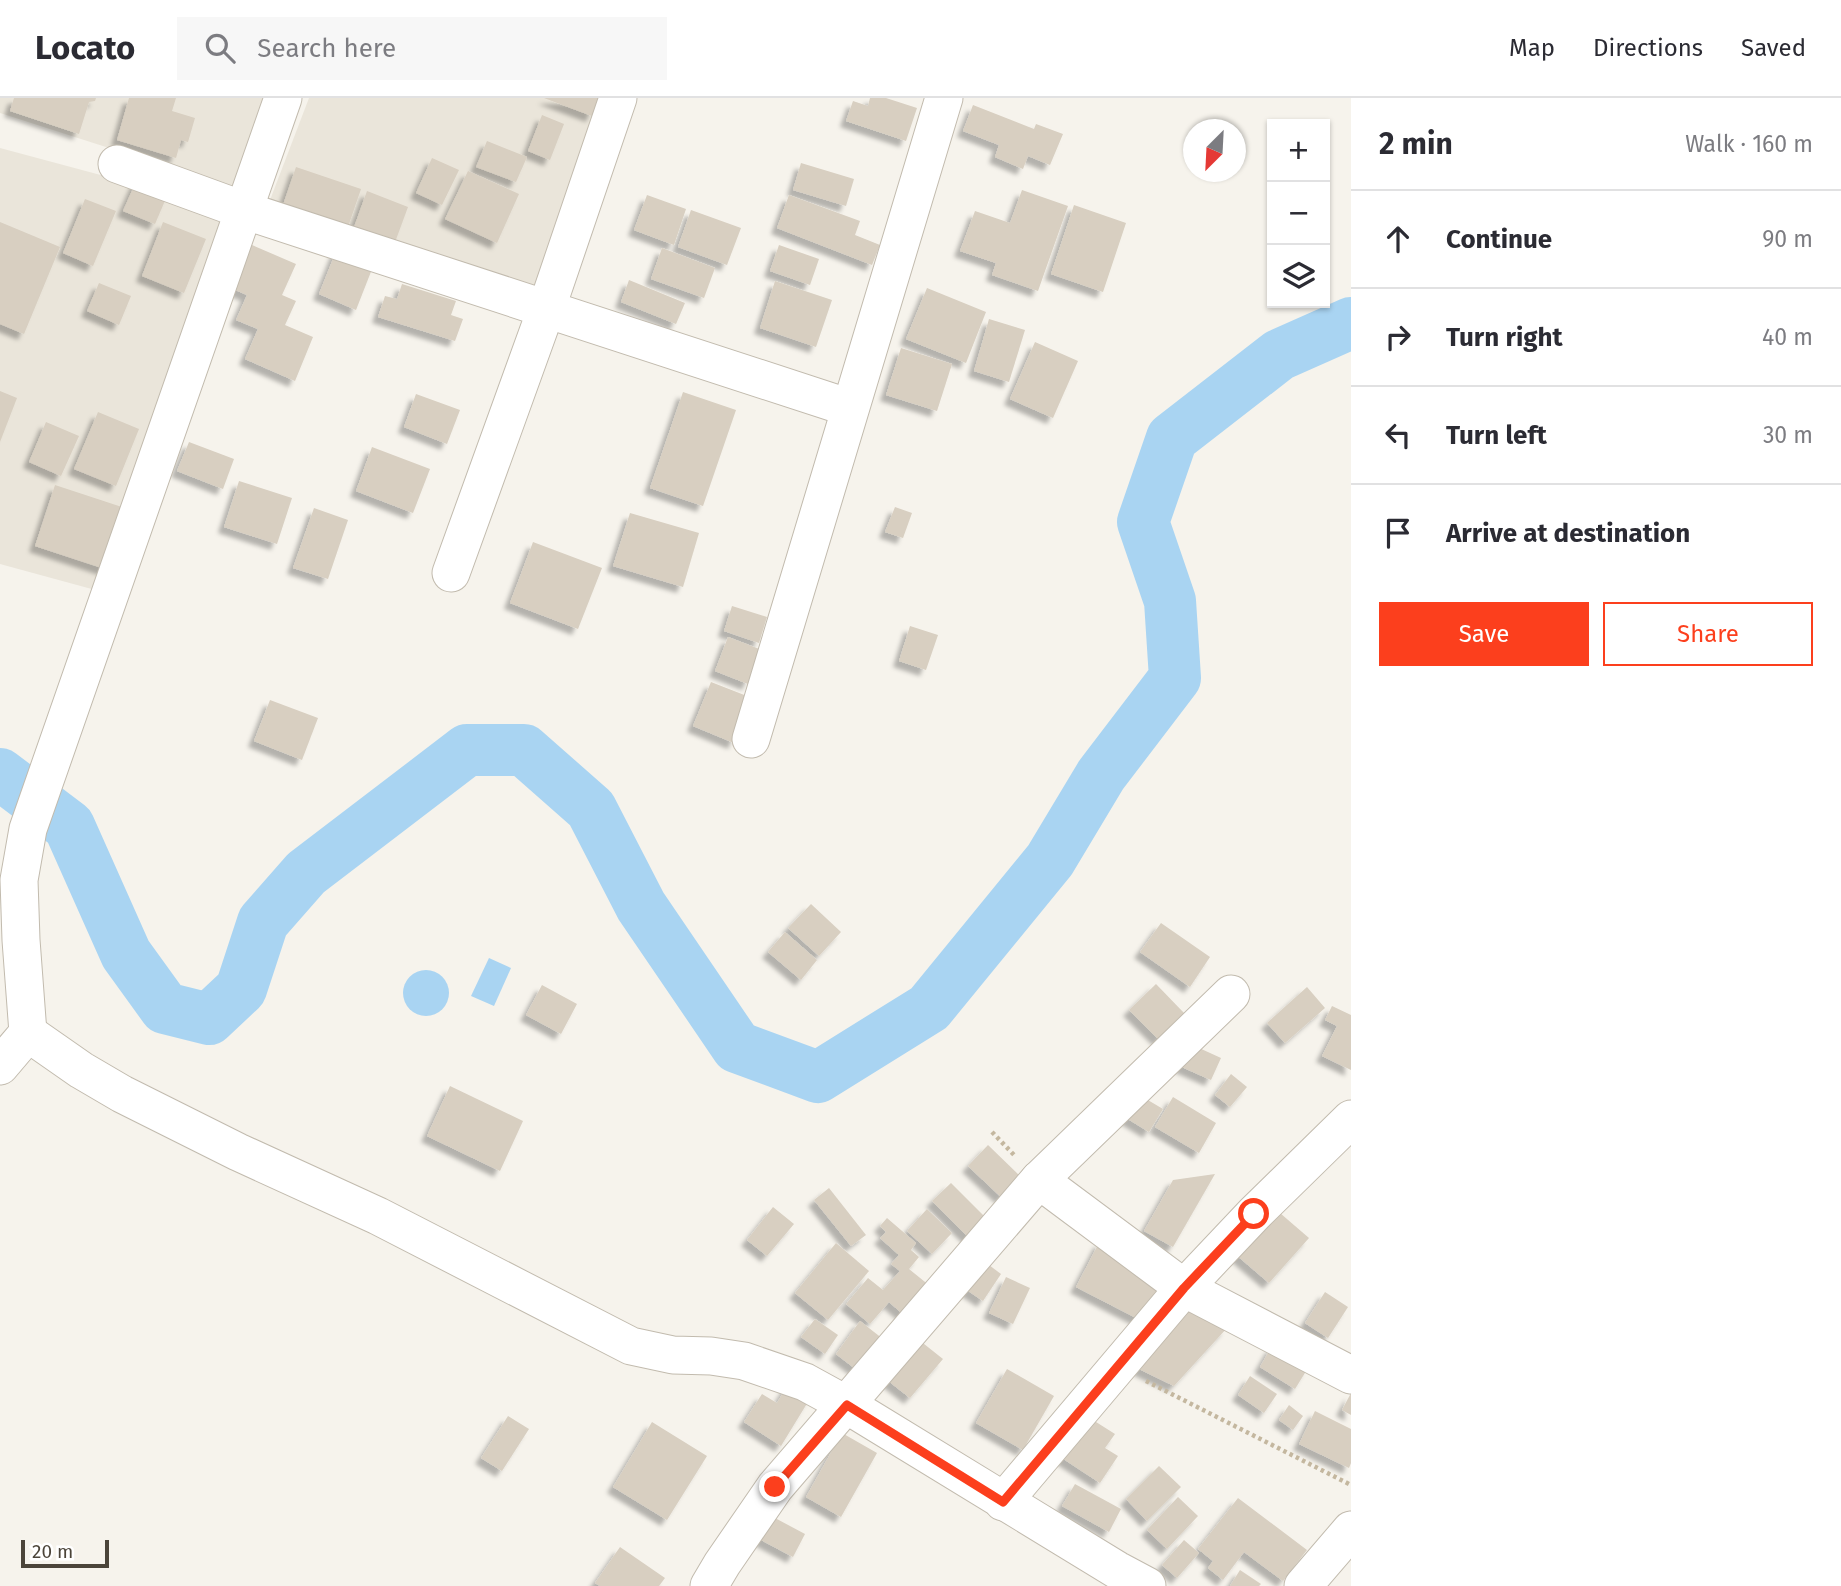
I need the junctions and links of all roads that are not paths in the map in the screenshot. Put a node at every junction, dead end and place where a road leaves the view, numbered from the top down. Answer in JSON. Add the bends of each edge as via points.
{"nodes":[{"id":1,"x":283,"y":98,"type":"edge"},
{"id":2,"x":618,"y":98,"type":"edge"},
{"id":3,"x":944,"y":98,"type":"edge"},
{"id":4,"x":117,"y":164,"type":"dead end"},
{"id":5,"x":243,"y":210,"type":"junction"},
{"id":6,"x":546,"y":310,"type":"junction"},
{"id":7,"x":850,"y":408,"type":"junction"},
{"id":8,"x":451,"y":573,"type":"dead end"},
{"id":9,"x":751,"y":739,"type":"dead end"},
{"id":10,"x":1231,"y":994,"type":"dead end"},
{"id":11,"x":28,"y":1033,"type":"junction"},
{"id":12,"x":0,"y":1066,"type":"edge"},
{"id":13,"x":1351,"y":1119,"type":"edge"},
{"id":14,"x":1039,"y":1181,"type":"junction"},
{"id":15,"x":1184,"y":1288,"type":"junction"},
{"id":16,"x":1351,"y":1375,"type":"edge"},
{"id":17,"x":847,"y":1405,"type":"junction"},
{"id":18,"x":1003,"y":1502,"type":"junction"},
{"id":19,"x":1351,"y":1530,"type":"edge"},
{"id":20,"x":1122,"y":1581,"type":"edge"},
{"id":21,"x":709,"y":1586,"type":"edge"},
{"id":22,"x":1303,"y":1586,"type":"edge"}],
"edges":[{"from":1,"to":5,"type":"street"},
{"from":2,"to":6,"type":"street"},
{"from":3,"to":7,"type":"street"},
{"from":4,"to":5,"type":"street"},
{"from":5,"to":6,"type":"street"},
{"from":5,"to":11,"type":"street","via":[[29,829],[19,880]]},
{"from":6,"to":7,"type":"street"},
{"from":6,"to":8,"type":"street"},
{"from":7,"to":9,"type":"street"},
{"from":10,"to":14,"type":"street"},
{"from":11,"to":12,"type":"street"},
{"from":11,"to":17,"type":"street","via":[[122,1094],[378,1216],[631,1346],[744,1361],[805,1382]]},
{"from":13,"to":15,"type":"street"},
{"from":14,"to":15,"type":"street"},
{"from":14,"to":17,"type":"street"},
{"from":15,"to":16,"type":"street"},
{"from":15,"to":18,"type":"street"},
{"from":17,"to":18,"type":"street"},
{"from":17,"to":21,"type":"street","via":[[775,1487]]},
{"from":18,"to":20,"type":"street"},
{"from":19,"to":22,"type":"street"}]}
